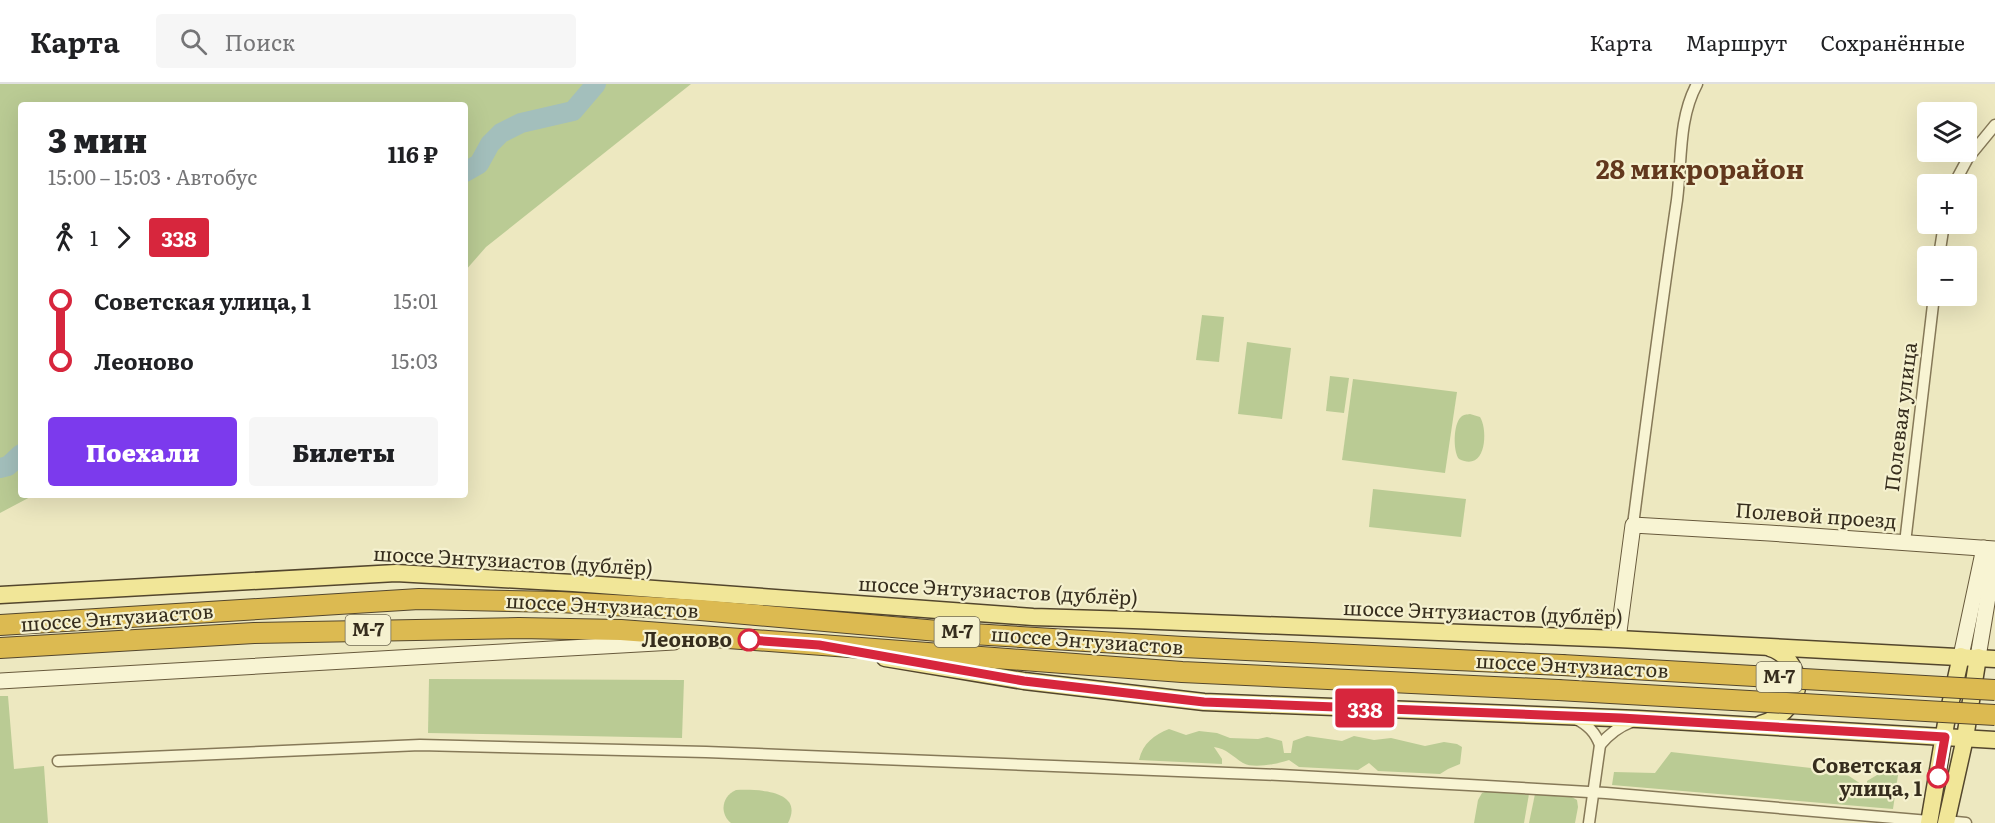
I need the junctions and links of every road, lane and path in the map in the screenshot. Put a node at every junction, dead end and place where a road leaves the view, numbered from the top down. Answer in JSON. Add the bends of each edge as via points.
{"nodes":[{"id":1,"x":1697,"y":84,"type":"edge"},
{"id":2,"x":1995,"y":124,"type":"edge"},
{"id":3,"x":1959,"y":174,"type":"edge"},
{"id":4,"x":1933,"y":306,"type":"edge"},
{"id":5,"x":1633,"y":525,"type":"junction"},
{"id":6,"x":1905,"y":543,"type":"junction"},
{"id":7,"x":1991,"y":551,"type":"edge"},
{"id":8,"x":0,"y":595,"type":"edge"},
{"id":9,"x":749,"y":596,"type":"junction"},
{"id":10,"x":0,"y":625,"type":"edge"},
{"id":11,"x":900,"y":626,"type":"junction"},
{"id":12,"x":736,"y":639,"type":"junction"},
{"id":13,"x":1618,"y":639,"type":"junction"},
{"id":14,"x":819,"y":645,"type":"junction"},
{"id":15,"x":1767,"y":647,"type":"junction"},
{"id":16,"x":0,"y":648,"type":"edge"},
{"id":17,"x":1970,"y":657,"type":"junction"},
{"id":18,"x":1995,"y":659,"type":"edge"},
{"id":19,"x":0,"y":681,"type":"edge"},
{"id":20,"x":1995,"y":690,"type":"edge"},
{"id":21,"x":1995,"y":715,"type":"edge"},
{"id":22,"x":1567,"y":716,"type":"junction"},
{"id":23,"x":1638,"y":719,"type":"junction"},
{"id":24,"x":1751,"y":725,"type":"junction"},
{"id":25,"x":1945,"y":737,"type":"junction"},
{"id":26,"x":1965,"y":738,"type":"junction"},
{"id":27,"x":1995,"y":740,"type":"edge"},
{"id":28,"x":1600,"y":745,"type":"junction"},
{"id":29,"x":58,"y":760,"type":"dead end"},
{"id":30,"x":1594,"y":792,"type":"junction"},
{"id":31,"x":1937,"y":822,"type":"edge"},
{"id":32,"x":1589,"y":823,"type":"edge"},
{"id":33,"x":1966,"y":823,"type":"edge"}],
"edges":[{"from":1,"to":5,"type":"street","via":[[1686,112]]},
{"from":2,"to":3,"type":"street"},
{"from":4,"to":6,"type":"street","name":"Полевая улица"},
{"from":5,"to":6,"type":"main road","name":"Полевой проезд"},
{"from":5,"to":13,"type":"main road"},
{"from":6,"to":7,"type":"main road","name":"Полевой проезд"},
{"from":7,"to":17,"type":"main road"},
{"from":8,"to":9,"type":"main road","name":"шоссе Энтузиастов (дублёр)","via":[[396,573]]},
{"from":9,"to":11,"type":"main road"},
{"from":9,"to":13,"type":"main road","name":"шоссе Энтузиастов (дублёр)","via":[[1034,617]]},
{"from":10,"to":11,"type":"highway","name":"шоссе Энтузиастов","number":"М-7","via":[[419,599],[560,602]]},
{"from":11,"to":20,"type":"highway","name":"шоссе Энтузиастов","number":"М-7","bridge":true,"via":[[1183,647]]},
{"from":12,"to":14,"type":"highway","name":"шоссе Энтузиастов","number":"М-7"},
{"from":12,"to":16,"type":"highway","name":"шоссе Энтузиастов","number":"М-7","via":[[621,630],[439,628],[254,633]]},
{"from":12,"to":19,"type":"main road"},
{"from":13,"to":15,"type":"main road","name":"шоссе Энтузиастов (дублёр)"},
{"from":14,"to":21,"type":"highway","name":"шоссе Энтузиастов","number":"М-7","bridge":true,"via":[[1182,672]]},
{"from":14,"to":22,"type":"main road","via":[[1024,681],[1204,702]]},
{"from":15,"to":17,"type":"main road","name":"шоссе Энтузиастов (дублёр)"},
{"from":15,"to":24,"type":"main road","via":[[1788,660],[1796,678],[1796,693],[1779,717]]},
{"from":17,"to":18,"type":"main road","name":"шоссе Энтузиастов (дублёр)"},
{"from":17,"to":25,"type":"main road"},
{"from":17,"to":26,"type":"main road"},
{"from":22,"to":23,"type":"main road"},
{"from":22,"to":28,"type":"street","via":[[1595,733]]},
{"from":23,"to":24,"type":"main road"},
{"from":23,"to":28,"type":"street","via":[[1621,726]]},
{"from":24,"to":25,"type":"main road"},
{"from":25,"to":26,"type":"main road"},
{"from":25,"to":31,"type":"main road"},
{"from":26,"to":27,"type":"main road"},
{"from":26,"to":31,"type":"main road"},
{"from":28,"to":30,"type":"street"},
{"from":29,"to":30,"type":"street","via":[[428,745],[913,760]]},
{"from":30,"to":31,"type":"street"},
{"from":30,"to":32,"type":"street"},
{"from":31,"to":33,"type":"street"}]}
